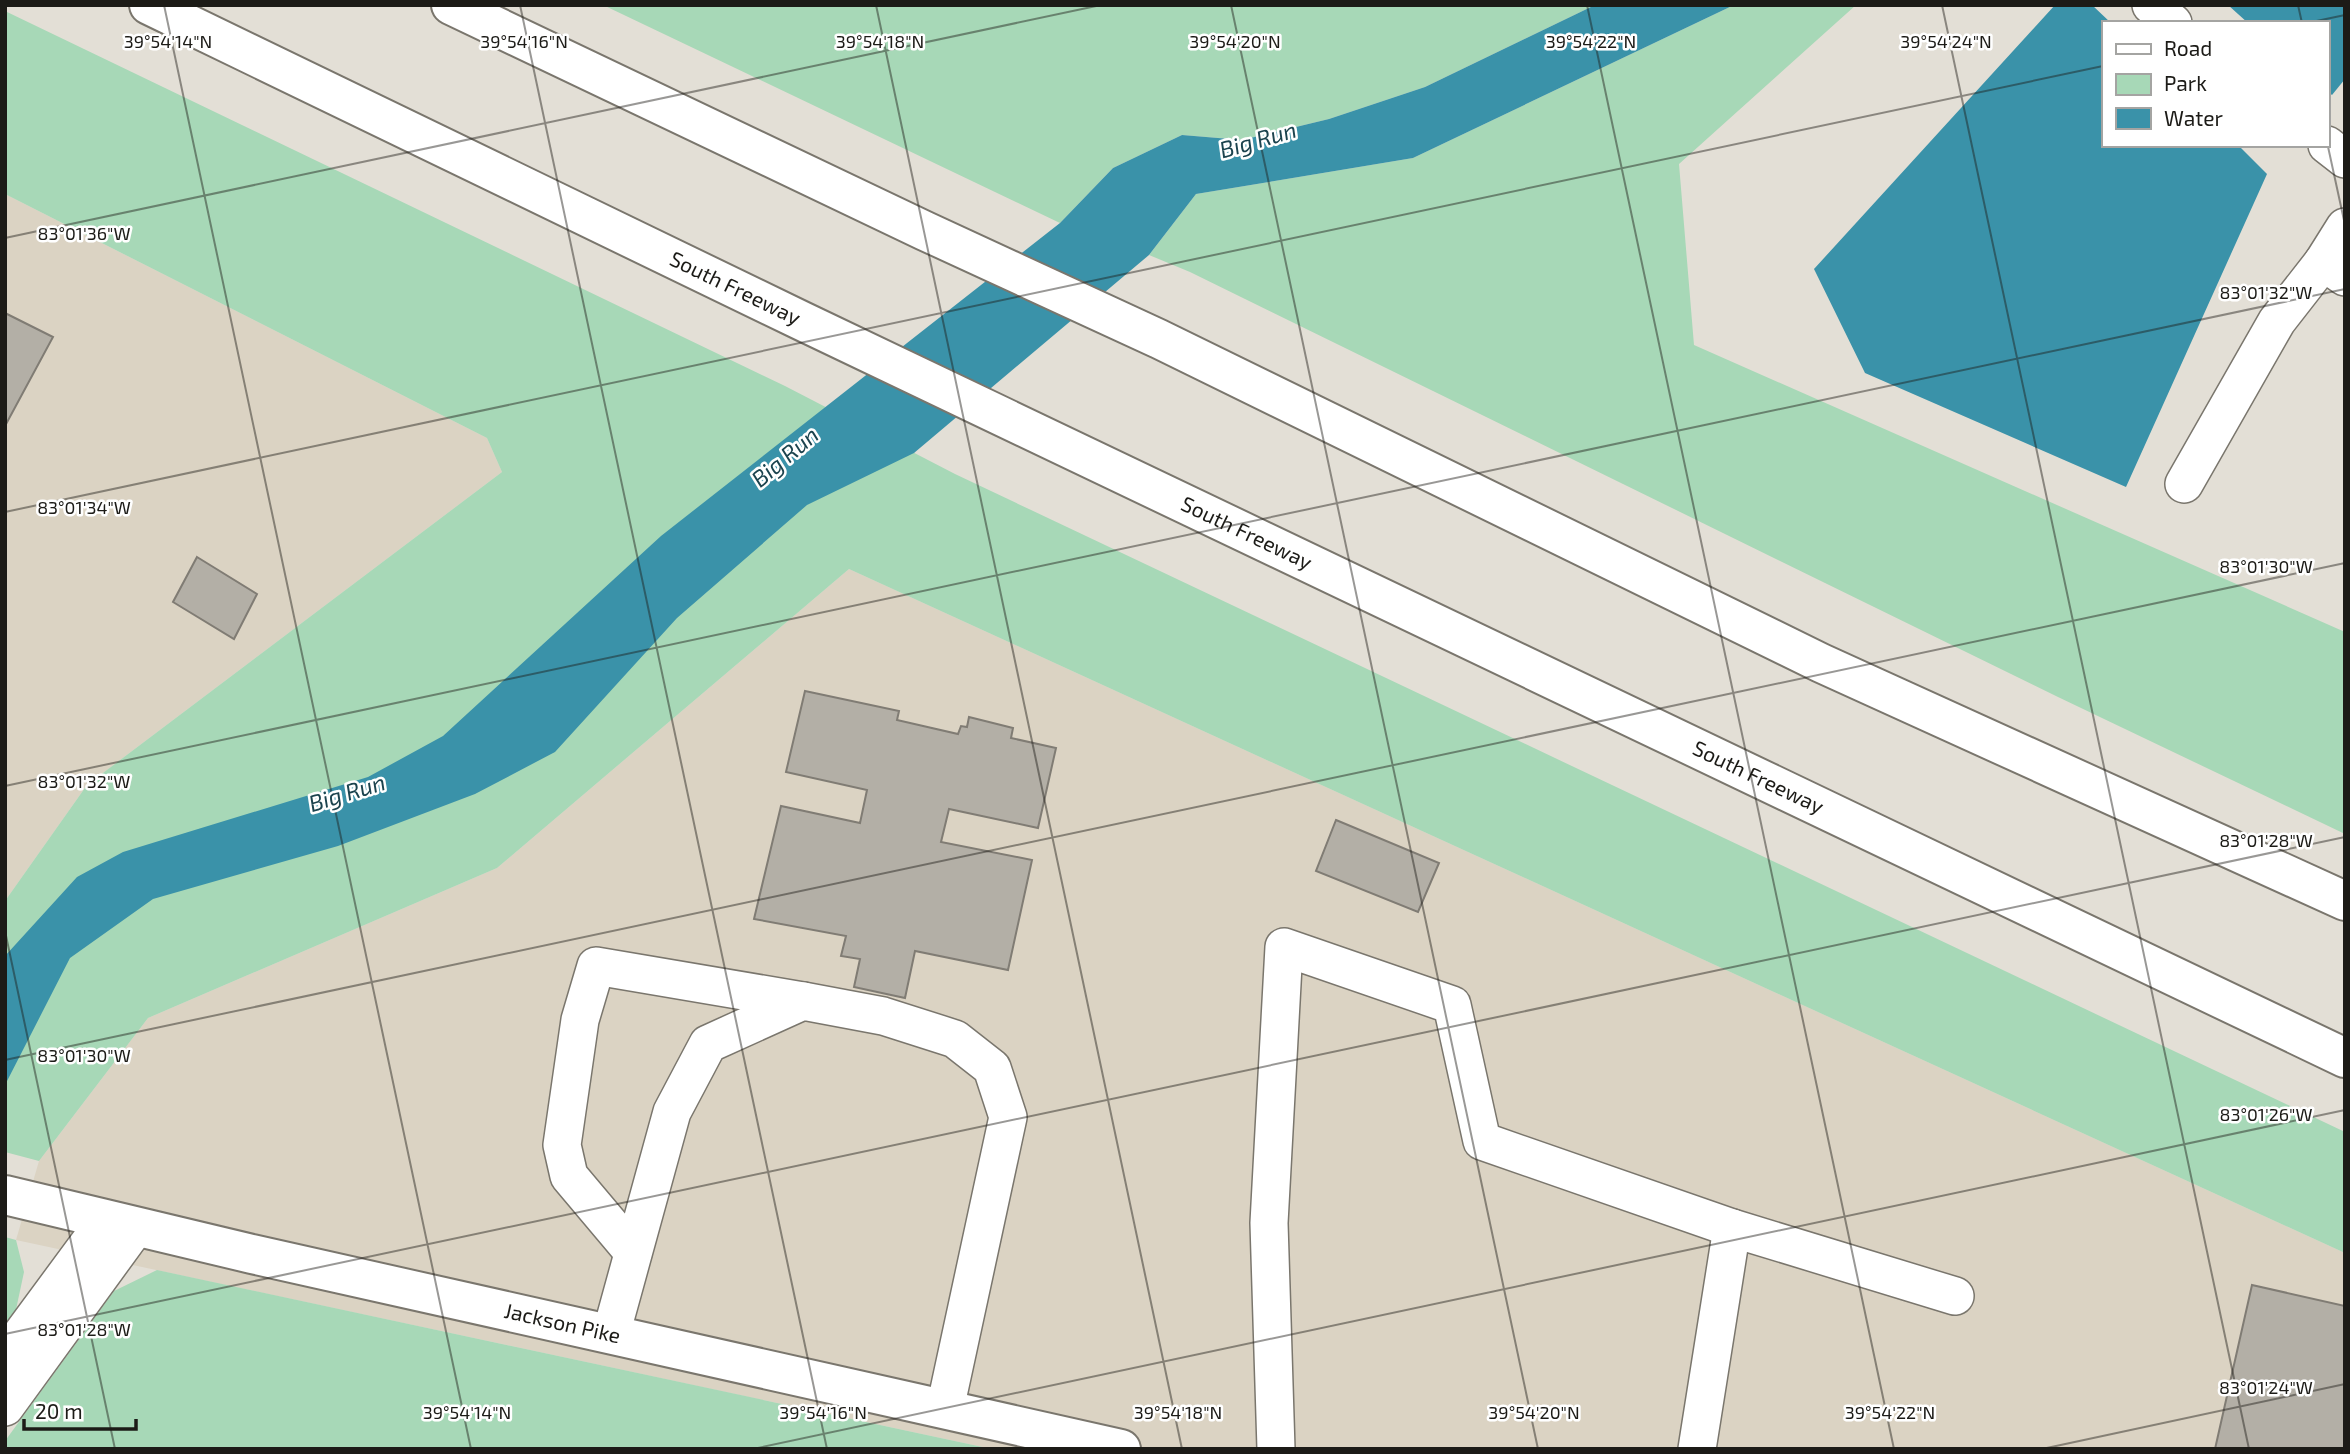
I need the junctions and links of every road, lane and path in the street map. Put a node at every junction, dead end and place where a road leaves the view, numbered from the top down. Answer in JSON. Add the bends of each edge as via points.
{"nodes":[{"id":1,"x":149,"y":5,"type":"edge"},
{"id":2,"x":451,"y":5,"type":"edge"},
{"id":3,"x":2151,"y":5,"type":"edge"},
{"id":4,"x":2171,"y":21,"type":"edge"},
{"id":5,"x":2329,"y":147,"type":"edge"},
{"id":6,"x":2345,"y":159,"type":"edge"},
{"id":7,"x":2345,"y":227,"type":"edge"},
{"id":8,"x":2334,"y":270,"type":"edge"},
{"id":9,"x":2184,"y":484,"type":"dead end"},
{"id":10,"x":2345,"y":901,"type":"edge"},
{"id":11,"x":803,"y":1001,"type":"junction"},
{"id":12,"x":2345,"y":1058,"type":"edge"},
{"id":13,"x":5,"y":1195,"type":"edge"},
{"id":14,"x":121,"y":1224,"type":"junction"},
{"id":15,"x":1732,"y":1228,"type":"junction"},
{"id":16,"x":634,"y":1252,"type":"junction"},
{"id":17,"x":1955,"y":1296,"type":"dead end"},
{"id":18,"x":611,"y":1334,"type":"junction"},
{"id":19,"x":5,"y":1357,"type":"edge"},
{"id":20,"x":5,"y":1407,"type":"edge"},
{"id":21,"x":945,"y":1409,"type":"junction"},
{"id":22,"x":1121,"y":1449,"type":"edge"},
{"id":23,"x":1276,"y":1449,"type":"edge"},
{"id":24,"x":1697,"y":1449,"type":"edge"}],
"edges":[{"from":1,"to":12,"type":"main road","name":"South Freeway"},
{"from":2,"to":10,"type":"main road","via":[[1159,339],[1821,663]]},
{"from":3,"to":4,"type":"lane"},
{"from":5,"to":6,"type":"lane"},
{"from":7,"to":8,"type":"lane"},
{"from":8,"to":9,"type":"lane","via":[[2277,321]]},
{"from":11,"to":16,"type":"lane","via":[[708,1044],[671,1112]]},
{"from":11,"to":16,"type":"lane","via":[[596,966],[580,1020],[562,1145],[569,1176]]},
{"from":11,"to":21,"type":"lane","via":[[883,1016],[955,1040],[992,1068],[1008,1117]]},
{"from":13,"to":14,"type":"main road","name":"Jackson Pike"},
{"from":14,"to":18,"type":"main road","name":"Jackson Pike"},
{"from":14,"to":19,"type":"lane"},
{"from":14,"to":20,"type":"lane"},
{"from":15,"to":17,"type":"lane"},
{"from":15,"to":23,"type":"lane","via":[[1482,1140],[1452,1005],[1284,947],[1269,1223]]},
{"from":15,"to":24,"type":"lane"},
{"from":16,"to":18,"type":"lane"},
{"from":18,"to":21,"type":"main road","name":"Jackson Pike"},
{"from":21,"to":22,"type":"main road","name":"Jackson Pike"}]}
